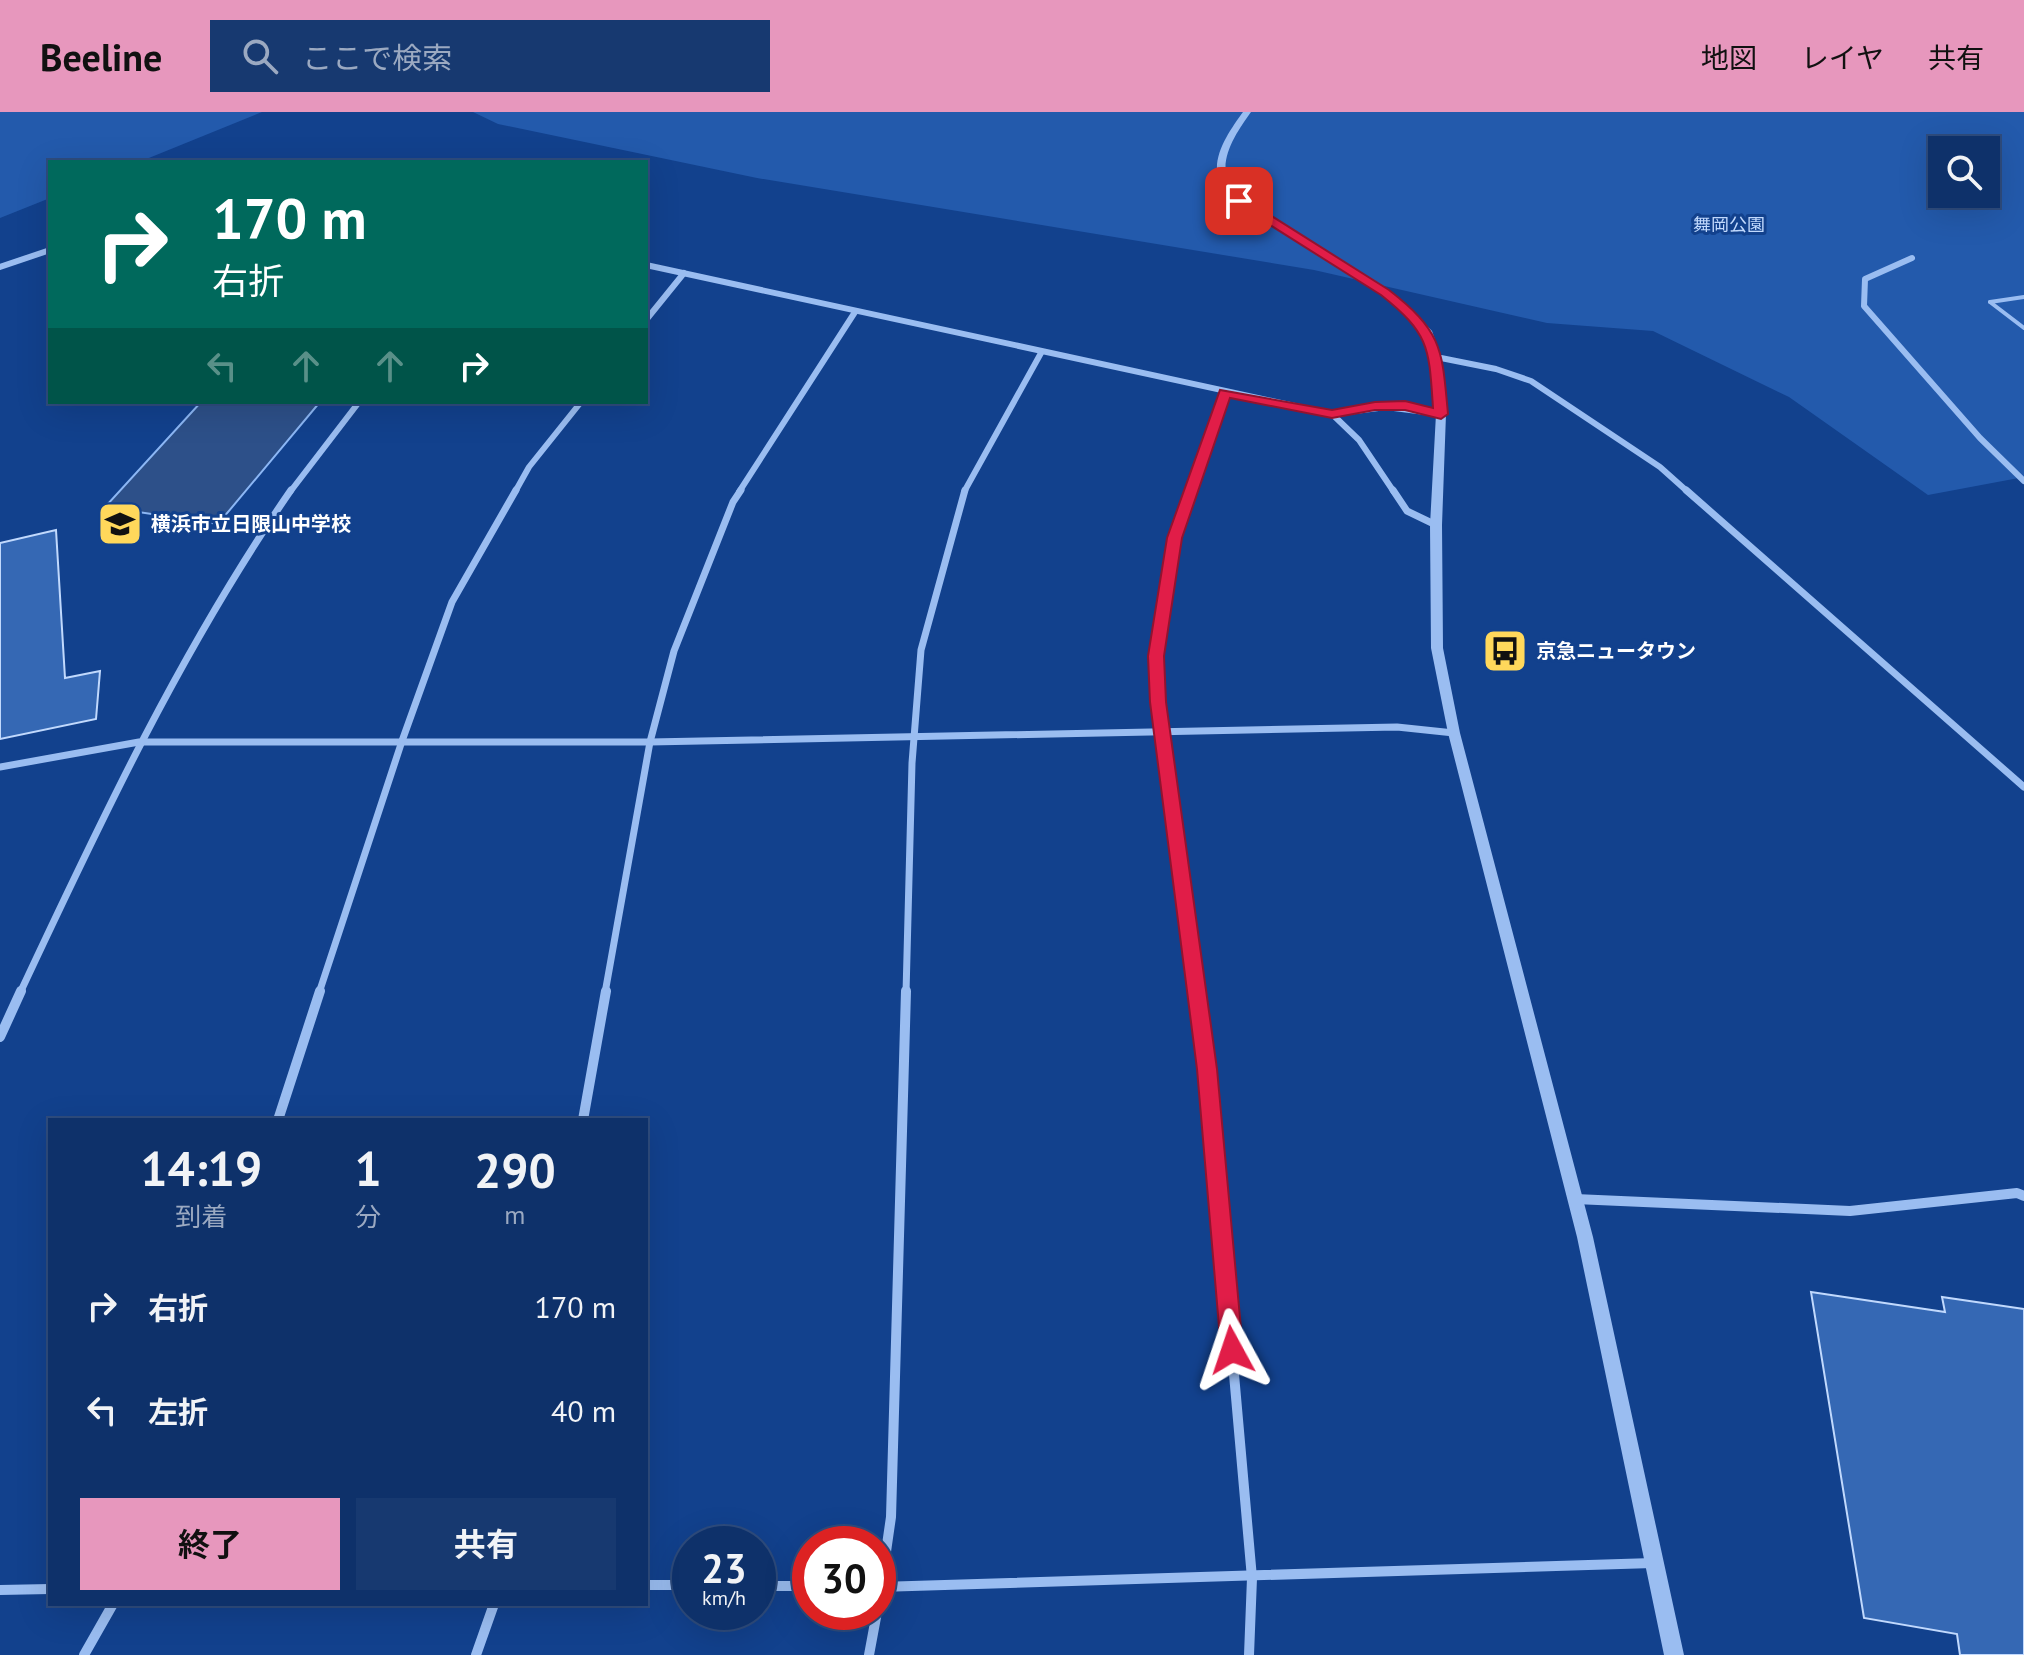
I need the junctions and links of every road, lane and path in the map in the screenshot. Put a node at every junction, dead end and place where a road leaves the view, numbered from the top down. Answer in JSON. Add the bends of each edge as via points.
{"nodes":[{"id":1,"x":1247,"y":112,"type":"edge"},
{"id":2,"x":48,"y":251,"type":"edge"},
{"id":3,"x":1912,"y":258,"type":"dead end"},
{"id":4,"x":648,"y":265,"type":"edge"},
{"id":5,"x":0,"y":267,"type":"edge"},
{"id":6,"x":684,"y":273,"type":"junction"},
{"id":7,"x":2024,"y":297,"type":"edge"},
{"id":8,"x":855,"y":312,"type":"junction"},
{"id":9,"x":648,"y":318,"type":"edge"},
{"id":10,"x":2024,"y":328,"type":"edge"},
{"id":11,"x":1041,"y":353,"type":"junction"},
{"id":12,"x":1436,"y":357,"type":"junction"},
{"id":13,"x":1225,"y":392,"type":"junction"},
{"id":14,"x":357,"y":404,"type":"edge"},
{"id":15,"x":579,"y":404,"type":"edge"},
{"id":16,"x":1332,"y":414,"type":"junction"},
{"id":17,"x":1441,"y":414,"type":"junction"},
{"id":18,"x":2024,"y":481,"type":"edge"},
{"id":19,"x":1436,"y":525,"type":"junction"},
{"id":20,"x":1160,"y":730,"type":"junction"},
{"id":21,"x":1454,"y":733,"type":"junction"},
{"id":22,"x":913,"y":735,"type":"junction"},
{"id":23,"x":402,"y":741,"type":"junction"},
{"id":24,"x":139,"y":742,"type":"junction"},
{"id":25,"x":650,"y":742,"type":"junction"},
{"id":26,"x":0,"y":767,"type":"edge"},
{"id":27,"x":2024,"y":787,"type":"edge"},
{"id":28,"x":0,"y":1037,"type":"edge"},
{"id":29,"x":279,"y":1118,"type":"edge"},
{"id":30,"x":583,"y":1118,"type":"edge"},
{"id":31,"x":2024,"y":1196,"type":"edge"},
{"id":32,"x":1575,"y":1199,"type":"junction"},
{"id":33,"x":890,"y":1526,"type":"edge"},
{"id":34,"x":1657,"y":1563,"type":"junction"},
{"id":35,"x":1252,"y":1578,"type":"junction"},
{"id":36,"x":648,"y":1585,"type":"edge"},
{"id":37,"x":672,"y":1585,"type":"edge"},
{"id":38,"x":896,"y":1587,"type":"edge"},
{"id":39,"x":48,"y":1589,"type":"edge"},
{"id":40,"x":0,"y":1590,"type":"edge"},
{"id":41,"x":112,"y":1606,"type":"edge"},
{"id":42,"x":493,"y":1606,"type":"edge"},
{"id":43,"x":874,"y":1630,"type":"edge"},
{"id":44,"x":84,"y":1655,"type":"edge"},
{"id":45,"x":476,"y":1655,"type":"edge"},
{"id":46,"x":869,"y":1655,"type":"edge"},
{"id":47,"x":1249,"y":1655,"type":"edge"},
{"id":48,"x":1674,"y":1655,"type":"edge"}],
"edges":[{"from":1,"to":12,"type":"street","via":[[1233,129],[1224,155],[1223,179],[1239,201],[1396,301],[1428,333]]},
{"from":2,"to":5,"type":"street"},
{"from":3,"to":18,"type":"street","via":[[1865,279],[1864,306]]},
{"from":4,"to":6,"type":"street"},
{"from":6,"to":8,"type":"street"},
{"from":6,"to":9,"type":"street"},
{"from":7,"to":10,"type":"lane","via":[[1990,302]]},
{"from":8,"to":11,"type":"street"},
{"from":8,"to":25,"type":"street","via":[[733,502],[674,651]]},
{"from":11,"to":13,"type":"street"},
{"from":11,"to":22,"type":"street","via":[[963,494],[921,650]]},
{"from":12,"to":17,"type":"street"},
{"from":12,"to":27,"type":"street","via":[[1531,381],[1660,467]]},
{"from":13,"to":16,"type":"street"},
{"from":13,"to":20,"type":"street","via":[[1175,538],[1156,656]]},
{"from":14,"to":24,"type":"street","via":[[248,551]]},
{"from":15,"to":23,"type":"street","via":[[529,467],[452,602]]},
{"from":16,"to":17,"type":"street","via":[[1375,406]]},
{"from":16,"to":19,"type":"street","via":[[1359,440],[1407,511]]},
{"from":17,"to":19,"type":"street"},
{"from":19,"to":21,"type":"street","via":[[1437,648]]},
{"from":20,"to":21,"type":"street","via":[[1397,727]]},
{"from":20,"to":22,"type":"street"},
{"from":20,"to":35,"type":"street","via":[[1207,1069]]},
{"from":21,"to":32,"type":"street"},
{"from":22,"to":25,"type":"street"},
{"from":22,"to":33,"type":"street"},
{"from":23,"to":24,"type":"street"},
{"from":23,"to":25,"type":"street"},
{"from":23,"to":29,"type":"street"},
{"from":24,"to":26,"type":"street"},
{"from":24,"to":28,"type":"street"},
{"from":25,"to":30,"type":"street"},
{"from":31,"to":32,"type":"street","via":[[1850,1211]]},
{"from":32,"to":34,"type":"street"},
{"from":34,"to":35,"type":"street"},
{"from":34,"to":48,"type":"street"},
{"from":35,"to":38,"type":"street"},
{"from":35,"to":47,"type":"street"},
{"from":36,"to":37,"type":"street"},
{"from":39,"to":40,"type":"street"},
{"from":41,"to":44,"type":"street"},
{"from":42,"to":45,"type":"street"},
{"from":43,"to":46,"type":"street"}]}
